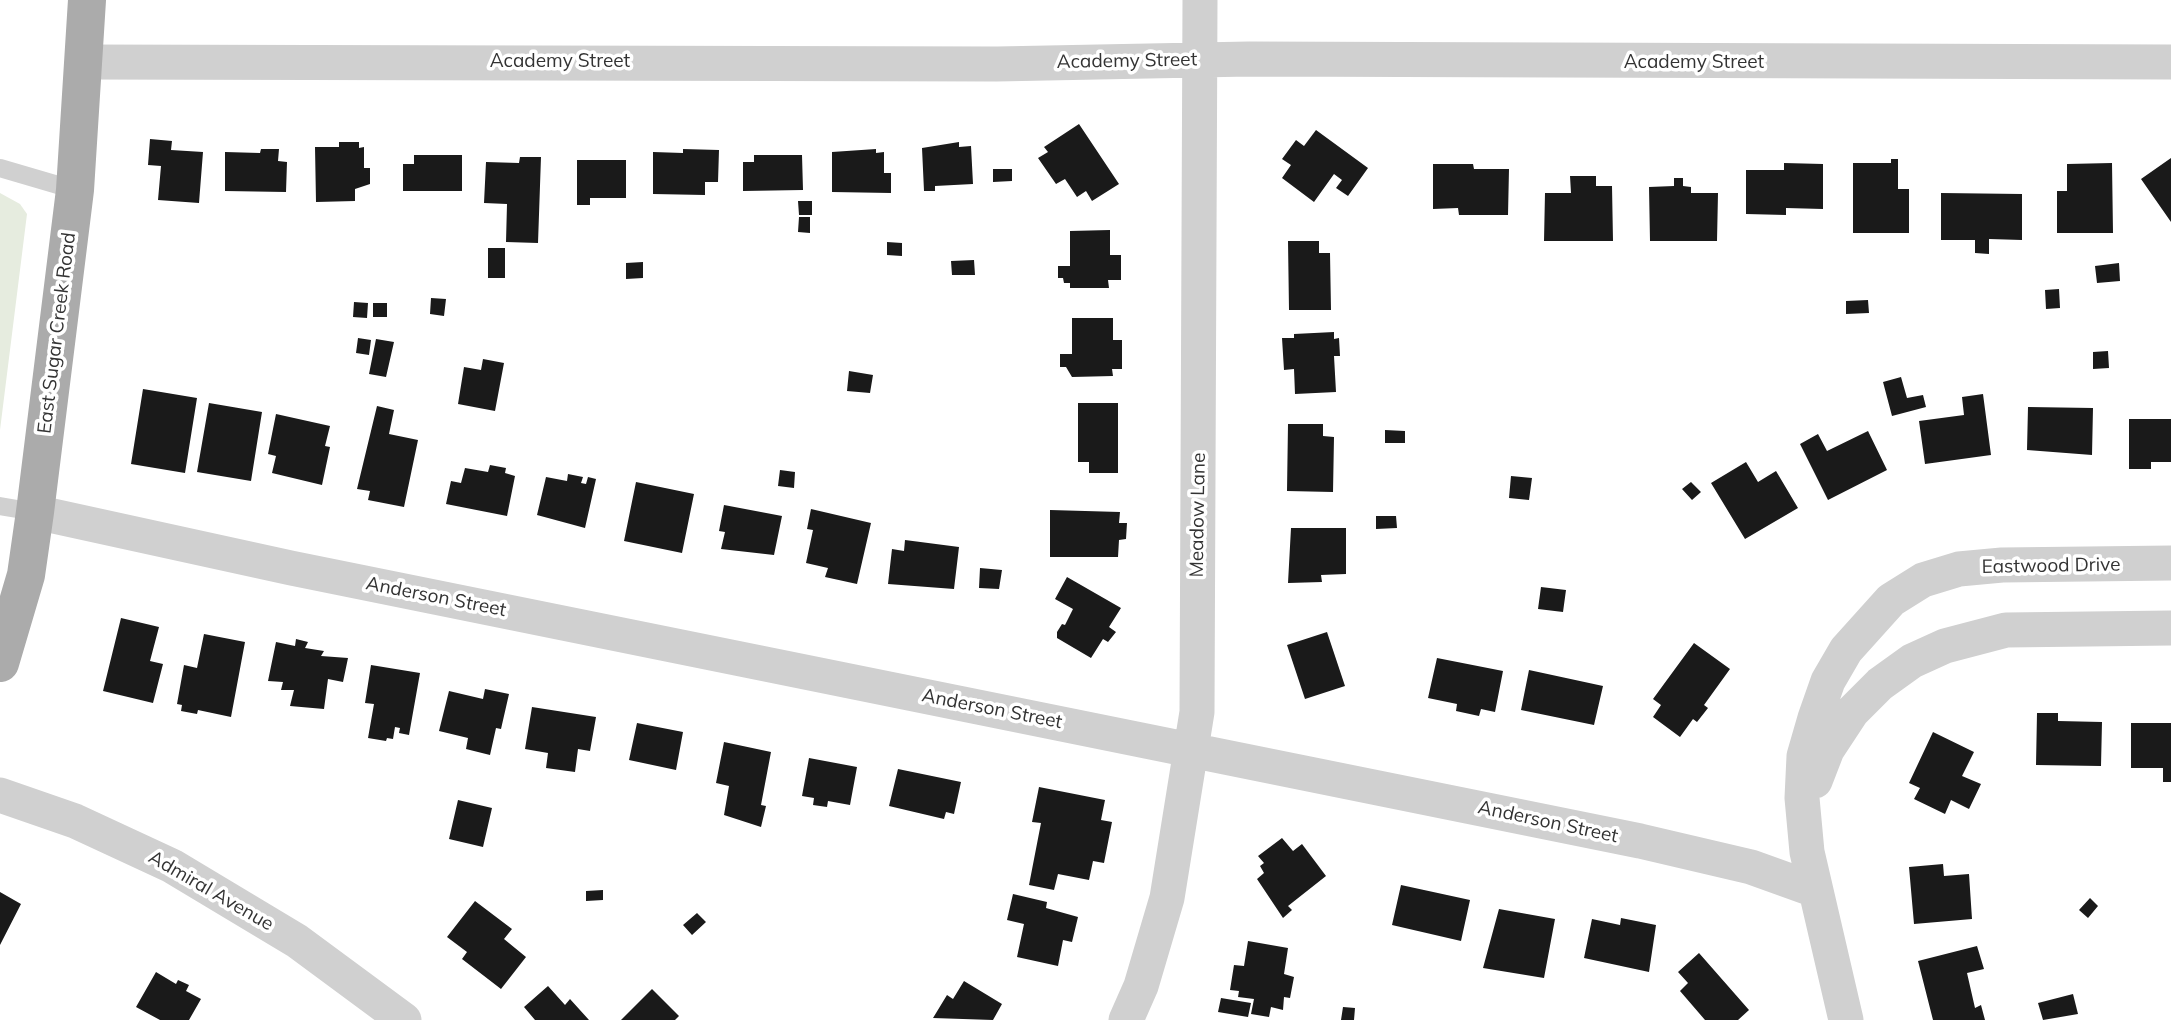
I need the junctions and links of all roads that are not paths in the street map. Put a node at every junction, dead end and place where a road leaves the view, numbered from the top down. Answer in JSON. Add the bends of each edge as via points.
{"nodes":[{"id":1,"x":87,"y":0,"type":"edge"},
{"id":2,"x":1200,"y":0,"type":"edge"},
{"id":3,"x":1199,"y":60,"type":"junction"},
{"id":4,"x":83,"y":62,"type":"junction"},
{"id":5,"x":2171,"y":62,"type":"edge"},
{"id":6,"x":0,"y":168,"type":"edge"},
{"id":7,"x":75,"y":190,"type":"junction"},
{"id":8,"x":18,"y":509,"type":"edge"},
{"id":9,"x":2171,"y":564,"type":"edge"},
{"id":10,"x":2171,"y":628,"type":"edge"},
{"id":11,"x":0,"y":663,"type":"edge"},
{"id":12,"x":1193,"y":750,"type":"junction"},
{"id":13,"x":0,"y":795,"type":"edge"},
{"id":14,"x":1804,"y":821,"type":"junction"},
{"id":15,"x":1815,"y":890,"type":"junction"},
{"id":16,"x":404,"y":1020,"type":"edge"},
{"id":17,"x":1126,"y":1020,"type":"edge"},
{"id":18,"x":1846,"y":1020,"type":"edge"}],
"edges":[{"from":1,"to":4,"type":"main road","name":"East Sugar Creek Road"},
{"from":2,"to":3,"type":"street","name":"Meadow Lane"},
{"from":3,"to":4,"type":"street","name":"Academy Street","via":[[996,64]]},
{"from":3,"to":5,"type":"street","name":"Academy Street"},
{"from":3,"to":12,"type":"street","name":"Meadow Lane","via":[[1197,699]]},
{"from":4,"to":7,"type":"main road","name":"East Sugar Creek Road"},
{"from":6,"to":7,"type":"lane"},
{"from":7,"to":8,"type":"main road","name":"East Sugar Creek Road"},
{"from":8,"to":11,"type":"main road","name":"East Sugar Creek Road","via":[[26,575]]},
{"from":8,"to":12,"type":"street","name":"Anderson Street"},
{"from":9,"to":14,"type":"street","name":"Eastwood Drive","via":[[1959,569],[1923,580],[1891,600],[1846,650],[1828,681],[1804,756]]},
{"from":10,"to":14,"type":"street","name":"Eastwood Drive","via":[[2006,630],[1955,643],[1912,662],[1880,684],[1852,712],[1827,750],[1809,794]]},
{"from":12,"to":15,"type":"street","name":"Anderson Street","via":[[1640,841],[1751,867]]},
{"from":12,"to":17,"type":"street","name":"Meadow Lane","via":[[1167,898]]},
{"from":13,"to":16,"type":"street","name":"Admiral Avenue","via":[[75,821],[172,866],[297,941]]},
{"from":14,"to":15,"type":"street","name":"Eastwood Drive"},
{"from":15,"to":18,"type":"street"}]}
